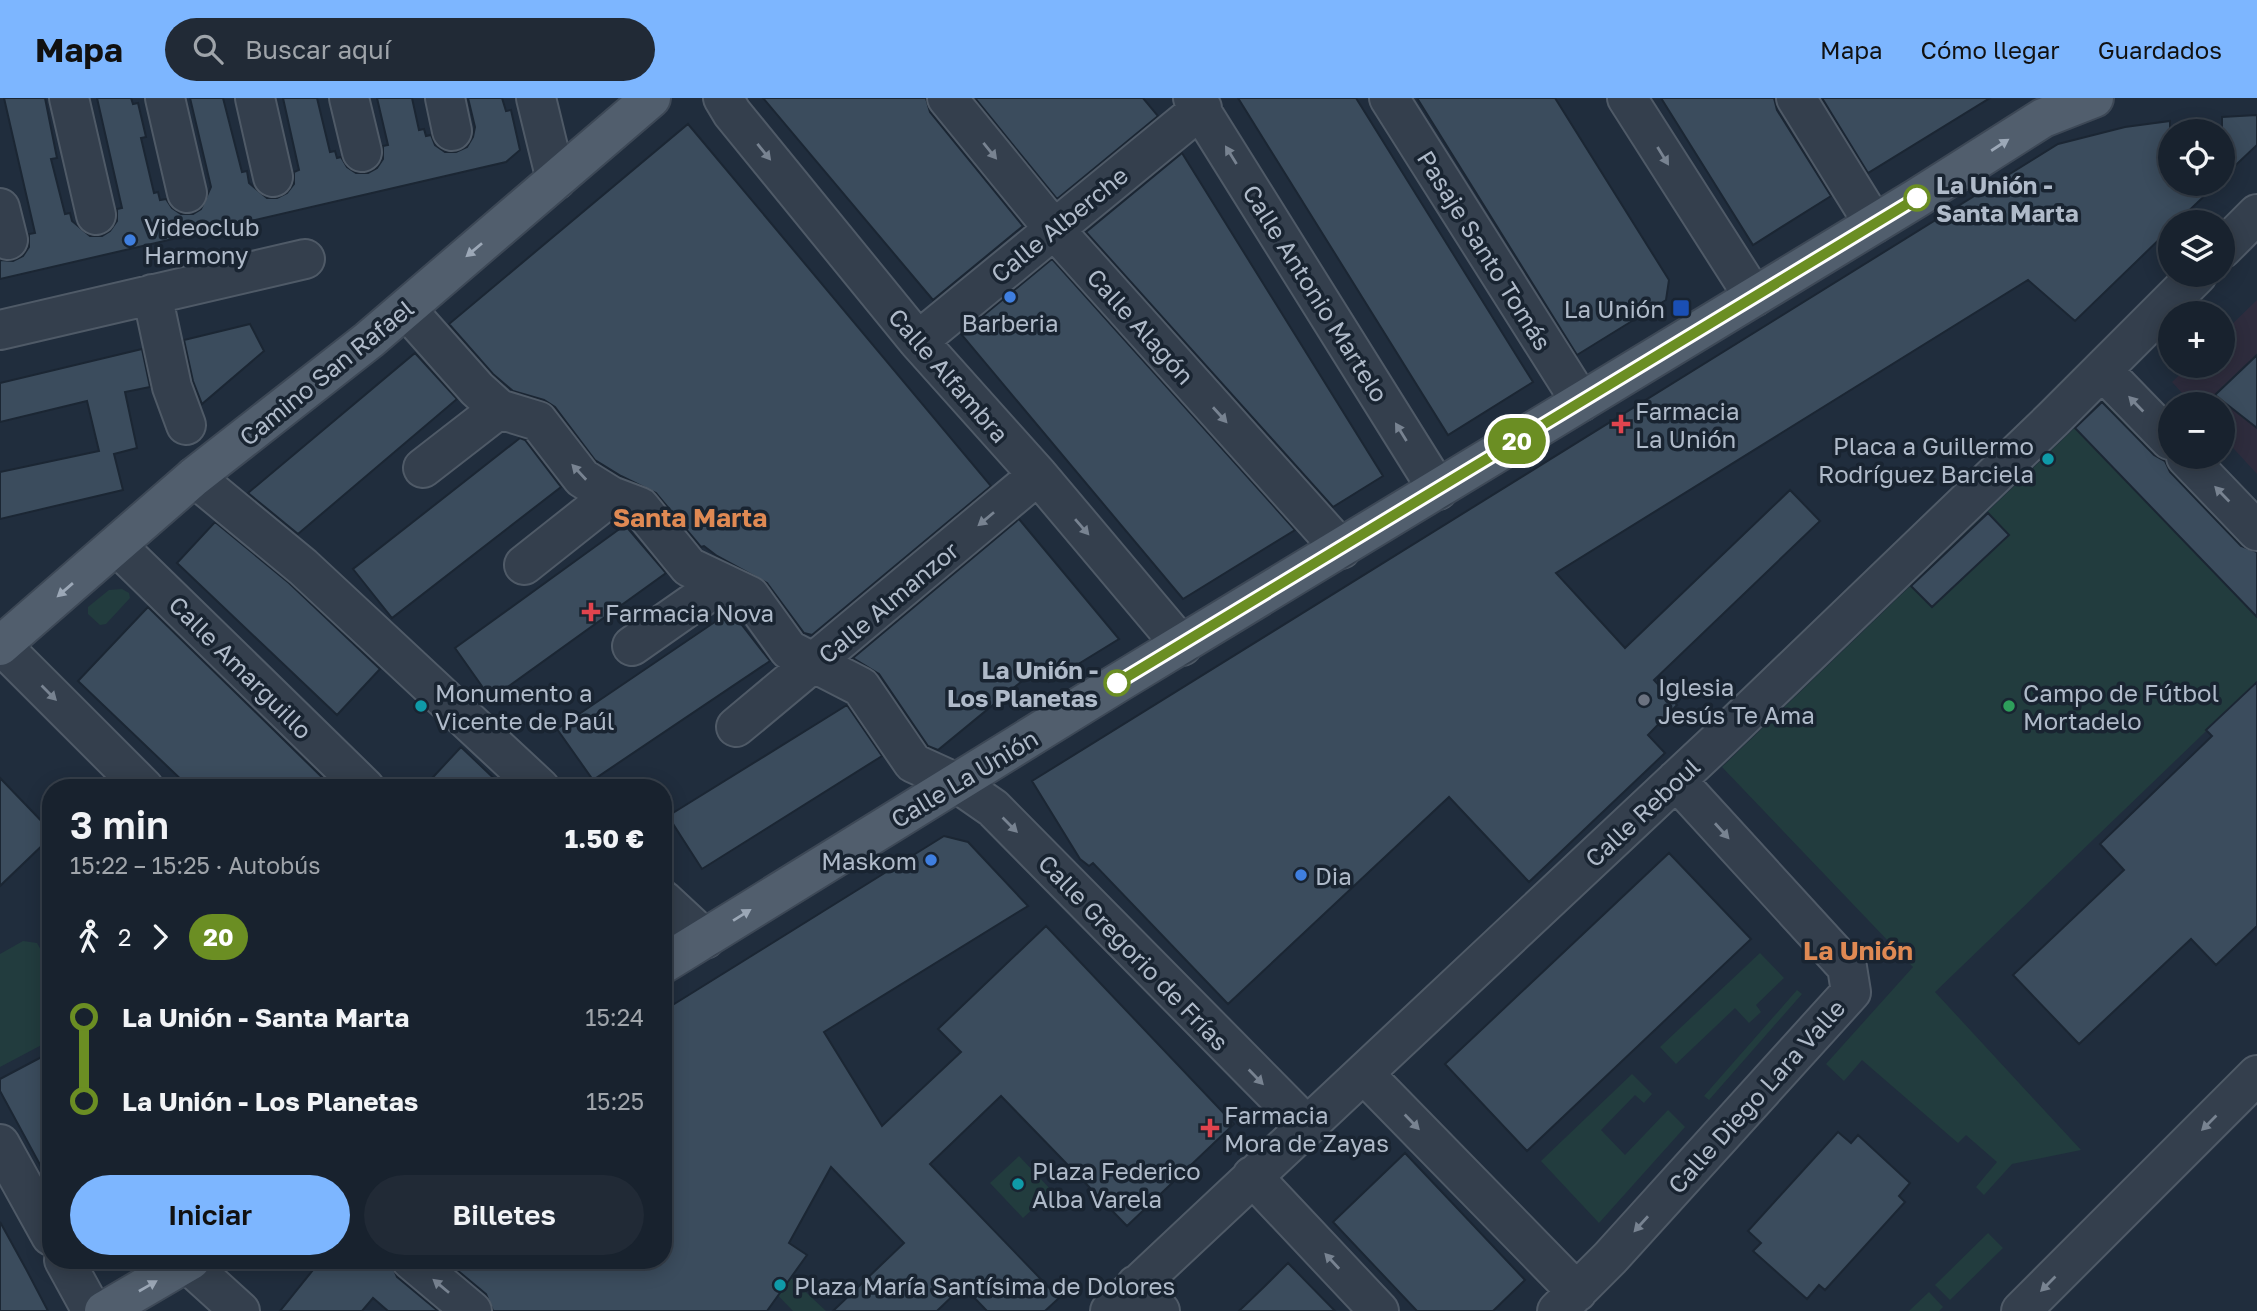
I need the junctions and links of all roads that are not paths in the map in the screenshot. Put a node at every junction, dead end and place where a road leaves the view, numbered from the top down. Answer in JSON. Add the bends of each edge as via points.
{"nodes":[{"id":1,"x":69,"y":98,"type":"edge"},
{"id":2,"x":165,"y":98,"type":"edge"},
{"id":3,"x":255,"y":98,"type":"edge"},
{"id":4,"x":349,"y":98,"type":"edge"},
{"id":5,"x":536,"y":98,"type":"edge"},
{"id":6,"x":651,"y":98,"type":"edge"},
{"id":7,"x":723,"y":98,"type":"edge"},
{"id":8,"x":947,"y":98,"type":"edge"},
{"id":9,"x":1389,"y":98,"type":"edge"},
{"id":10,"x":1627,"y":98,"type":"edge"},
{"id":11,"x":1796,"y":98,"type":"edge"},
{"id":12,"x":2094,"y":98,"type":"edge"},
{"id":13,"x":1198,"y":103,"type":"edge"},
{"id":14,"x":362,"y":152,"type":"dead end"},
{"id":15,"x":273,"y":177,"type":"dead end"},
{"id":16,"x":556,"y":180,"type":"junction"},
{"id":17,"x":187,"y":193,"type":"dead end"},
{"id":18,"x":2257,"y":214,"type":"edge"},
{"id":19,"x":96,"y":215,"type":"dead end"},
{"id":20,"x":1874,"y":224,"type":"junction"},
{"id":21,"x":1053,"y":228,"type":"junction"},
{"id":22,"x":2235,"y":236,"type":"edge"},
{"id":23,"x":305,"y":259,"type":"dead end"},
{"id":24,"x":2185,"y":287,"type":"edge"},
{"id":25,"x":152,"y":294,"type":"junction"},
{"id":26,"x":1754,"y":297,"type":"junction"},
{"id":27,"x":406,"y":309,"type":"junction"},
{"id":28,"x":0,"y":330,"type":"edge"},
{"id":29,"x":918,"y":341,"type":"junction"},
{"id":30,"x":2102,"y":370,"type":"junction"},
{"id":31,"x":1581,"y":402,"type":"junction"},
{"id":32,"x":499,"y":409,"type":"junction"},
{"id":33,"x":186,"y":425,"type":"dead end"},
{"id":34,"x":2158,"y":428,"type":"edge"},
{"id":35,"x":423,"y":468,"type":"dead end"},
{"id":36,"x":2198,"y":469,"type":"edge"},
{"id":37,"x":1038,"y":475,"type":"junction"},
{"id":38,"x":194,"y":477,"type":"junction"},
{"id":39,"x":1438,"y":490,"type":"junction"},
{"id":40,"x":611,"y":496,"type":"junction"},
{"id":41,"x":2257,"y":531,"type":"edge"},
{"id":42,"x":117,"y":545,"type":"junction"},
{"id":43,"x":1341,"y":549,"type":"junction"},
{"id":44,"x":524,"y":565,"type":"dead end"},
{"id":45,"x":722,"y":583,"type":"junction"},
{"id":46,"x":1,"y":646,"type":"edge"},
{"id":47,"x":632,"y":646,"type":"dead end"},
{"id":48,"x":1182,"y":646,"type":"junction"},
{"id":49,"x":815,"y":664,"type":"junction"},
{"id":50,"x":736,"y":727,"type":"dead end"},
{"id":51,"x":135,"y":779,"type":"edge"},
{"id":52,"x":356,"y":779,"type":"edge"},
{"id":53,"x":530,"y":779,"type":"edge"},
{"id":54,"x":1676,"y":780,"type":"junction"},
{"id":55,"x":957,"y":783,"type":"junction"},
{"id":56,"x":672,"y":908,"type":"edge"},
{"id":57,"x":705,"y":939,"type":"junction"},
{"id":58,"x":672,"y":959,"type":"edge"},
{"id":59,"x":1364,"y":1074,"type":"junction"},
{"id":60,"x":2257,"y":1075,"type":"edge"},
{"id":61,"x":1307,"y":1126,"type":"junction"},
{"id":62,"x":0,"y":1144,"type":"edge"},
{"id":63,"x":1252,"y":1176,"type":"junction"},
{"id":64,"x":42,"y":1220,"type":"edge"},
{"id":65,"x":69,"y":1269,"type":"edge"},
{"id":66,"x":175,"y":1269,"type":"edge"},
{"id":67,"x":197,"y":1269,"type":"edge"},
{"id":68,"x":422,"y":1269,"type":"edge"},
{"id":69,"x":1567,"y":1301,"type":"edge"},
{"id":70,"x":1135,"y":1302,"type":"edge"},
{"id":71,"x":92,"y":1311,"type":"edge"},
{"id":72,"x":104,"y":1311,"type":"edge"},
{"id":73,"x":240,"y":1311,"type":"edge"},
{"id":74,"x":472,"y":1311,"type":"edge"},
{"id":75,"x":1379,"y":1311,"type":"edge"},
{"id":76,"x":2021,"y":1311,"type":"edge"}],
"edges":[{"from":1,"to":19,"type":"street"},
{"from":2,"to":17,"type":"street"},
{"from":3,"to":15,"type":"street"},
{"from":4,"to":14,"type":"street"},
{"from":5,"to":16,"type":"street"},
{"from":6,"to":16,"type":"main road","name":"Camino San Rafael"},
{"from":7,"to":29,"type":"street","name":"Calle Alfambra","one_way":true},
{"from":8,"to":21,"type":"street","name":"Calle Alagón","one_way":true},
{"from":9,"to":31,"type":"street","name":"Pasaje Santo Tomás"},
{"from":10,"to":26,"type":"street","one_way":true},
{"from":11,"to":20,"type":"street"},
{"from":20,"to":12,"type":"main road","name":"Calle La Unión","one_way":true,"via":[[2043,118]]},
{"from":13,"to":21,"type":"street","name":"Calle Alberche"},
{"from":39,"to":13,"type":"street","name":"Calle Antonio Martelo","one_way":true},
{"from":16,"to":27,"type":"main road","name":"Camino San Rafael","one_way":true},
{"from":18,"to":22,"type":"street"},
{"from":20,"to":26,"type":"main road","name":"Calle La Unión"},
{"from":21,"to":29,"type":"street","name":"Calle Alberche"},
{"from":21,"to":43,"type":"street","name":"Calle Alagón","one_way":true},
{"from":23,"to":25,"type":"street"},
{"from":24,"to":30,"type":"street","name":"Calle Reboul"},
{"from":25,"to":28,"type":"street"},
{"from":25,"to":33,"type":"street","via":[[172,387]]},
{"from":26,"to":31,"type":"main road","name":"Calle La Unión"},
{"from":27,"to":32,"type":"street"},
{"from":27,"to":38,"type":"main road","name":"Camino San Rafael"},
{"from":29,"to":37,"type":"street","name":"Calle Alfambra"},
{"from":34,"to":30,"type":"street","one_way":true},
{"from":30,"to":54,"type":"street","name":"Calle Reboul"},
{"from":31,"to":39,"type":"main road","name":"Calle La Unión"},
{"from":32,"to":35,"type":"street"},
{"from":40,"to":32,"type":"street","name":"Calle Gregorio de Frías","one_way":true,"via":[[582,478],[538,421]]},
{"from":41,"to":36,"type":"street","one_way":true},
{"from":37,"to":48,"type":"street","name":"Calle Alfambra","one_way":true},
{"from":37,"to":49,"type":"street","name":"Calle Almanzor","one_way":true},
{"from":38,"to":42,"type":"main road","name":"Camino San Rafael"},
{"from":38,"to":53,"type":"street","via":[[303,567]]},
{"from":39,"to":43,"type":"main road","name":"Calle La Unión"},
{"from":40,"to":44,"type":"street"},
{"from":40,"to":45,"type":"street","name":"Calle Gregorio de Frías","via":[[640,506],[689,567]]},
{"from":42,"to":46,"type":"main road","name":"Camino San Rafael","one_way":true},
{"from":42,"to":52,"type":"street","name":"Calle Amarguillo"},
{"from":43,"to":48,"type":"main road","name":"Calle La Unión"},
{"from":45,"to":47,"type":"street"},
{"from":45,"to":49,"type":"street","name":"Calle Gregorio de Frías","via":[[750,596],[789,650]]},
{"from":46,"to":51,"type":"street","one_way":true},
{"from":48,"to":55,"type":"main road","name":"Calle La Unión"},
{"from":49,"to":50,"type":"street","name":"Calle Almanzor"},
{"from":49,"to":55,"type":"street","name":"Calle Gregorio de Frías","via":[[861,687],[913,763]]},
{"from":54,"to":59,"type":"street","name":"Calle Reboul"},
{"from":54,"to":69,"type":"street","name":"Calle Diego Lara Valle","one_way":true,"via":[[1847,967],[1851,992]]},
{"from":57,"to":55,"type":"main road","name":"Calle La Unión","one_way":true},
{"from":55,"to":61,"type":"street","name":"Calle Gregorio de Frías","one_way":true,"via":[[993,808]]},
{"from":56,"to":57,"type":"street"},
{"from":57,"to":58,"type":"main road","name":"Calle La Unión"},
{"from":59,"to":61,"type":"street","name":"Calle Reboul"},
{"from":59,"to":69,"type":"street","one_way":true},
{"from":60,"to":76,"type":"street","one_way":true},
{"from":61,"to":63,"type":"street","name":"Calle Reboul"},
{"from":62,"to":64,"type":"street"},
{"from":63,"to":70,"type":"street","name":"Calle Reboul"},
{"from":75,"to":63,"type":"street","one_way":true},
{"from":65,"to":71,"type":"street"},
{"from":72,"to":66,"type":"main road","one_way":true},
{"from":67,"to":73,"type":"street"},
{"from":74,"to":68,"type":"street","one_way":true}]}
